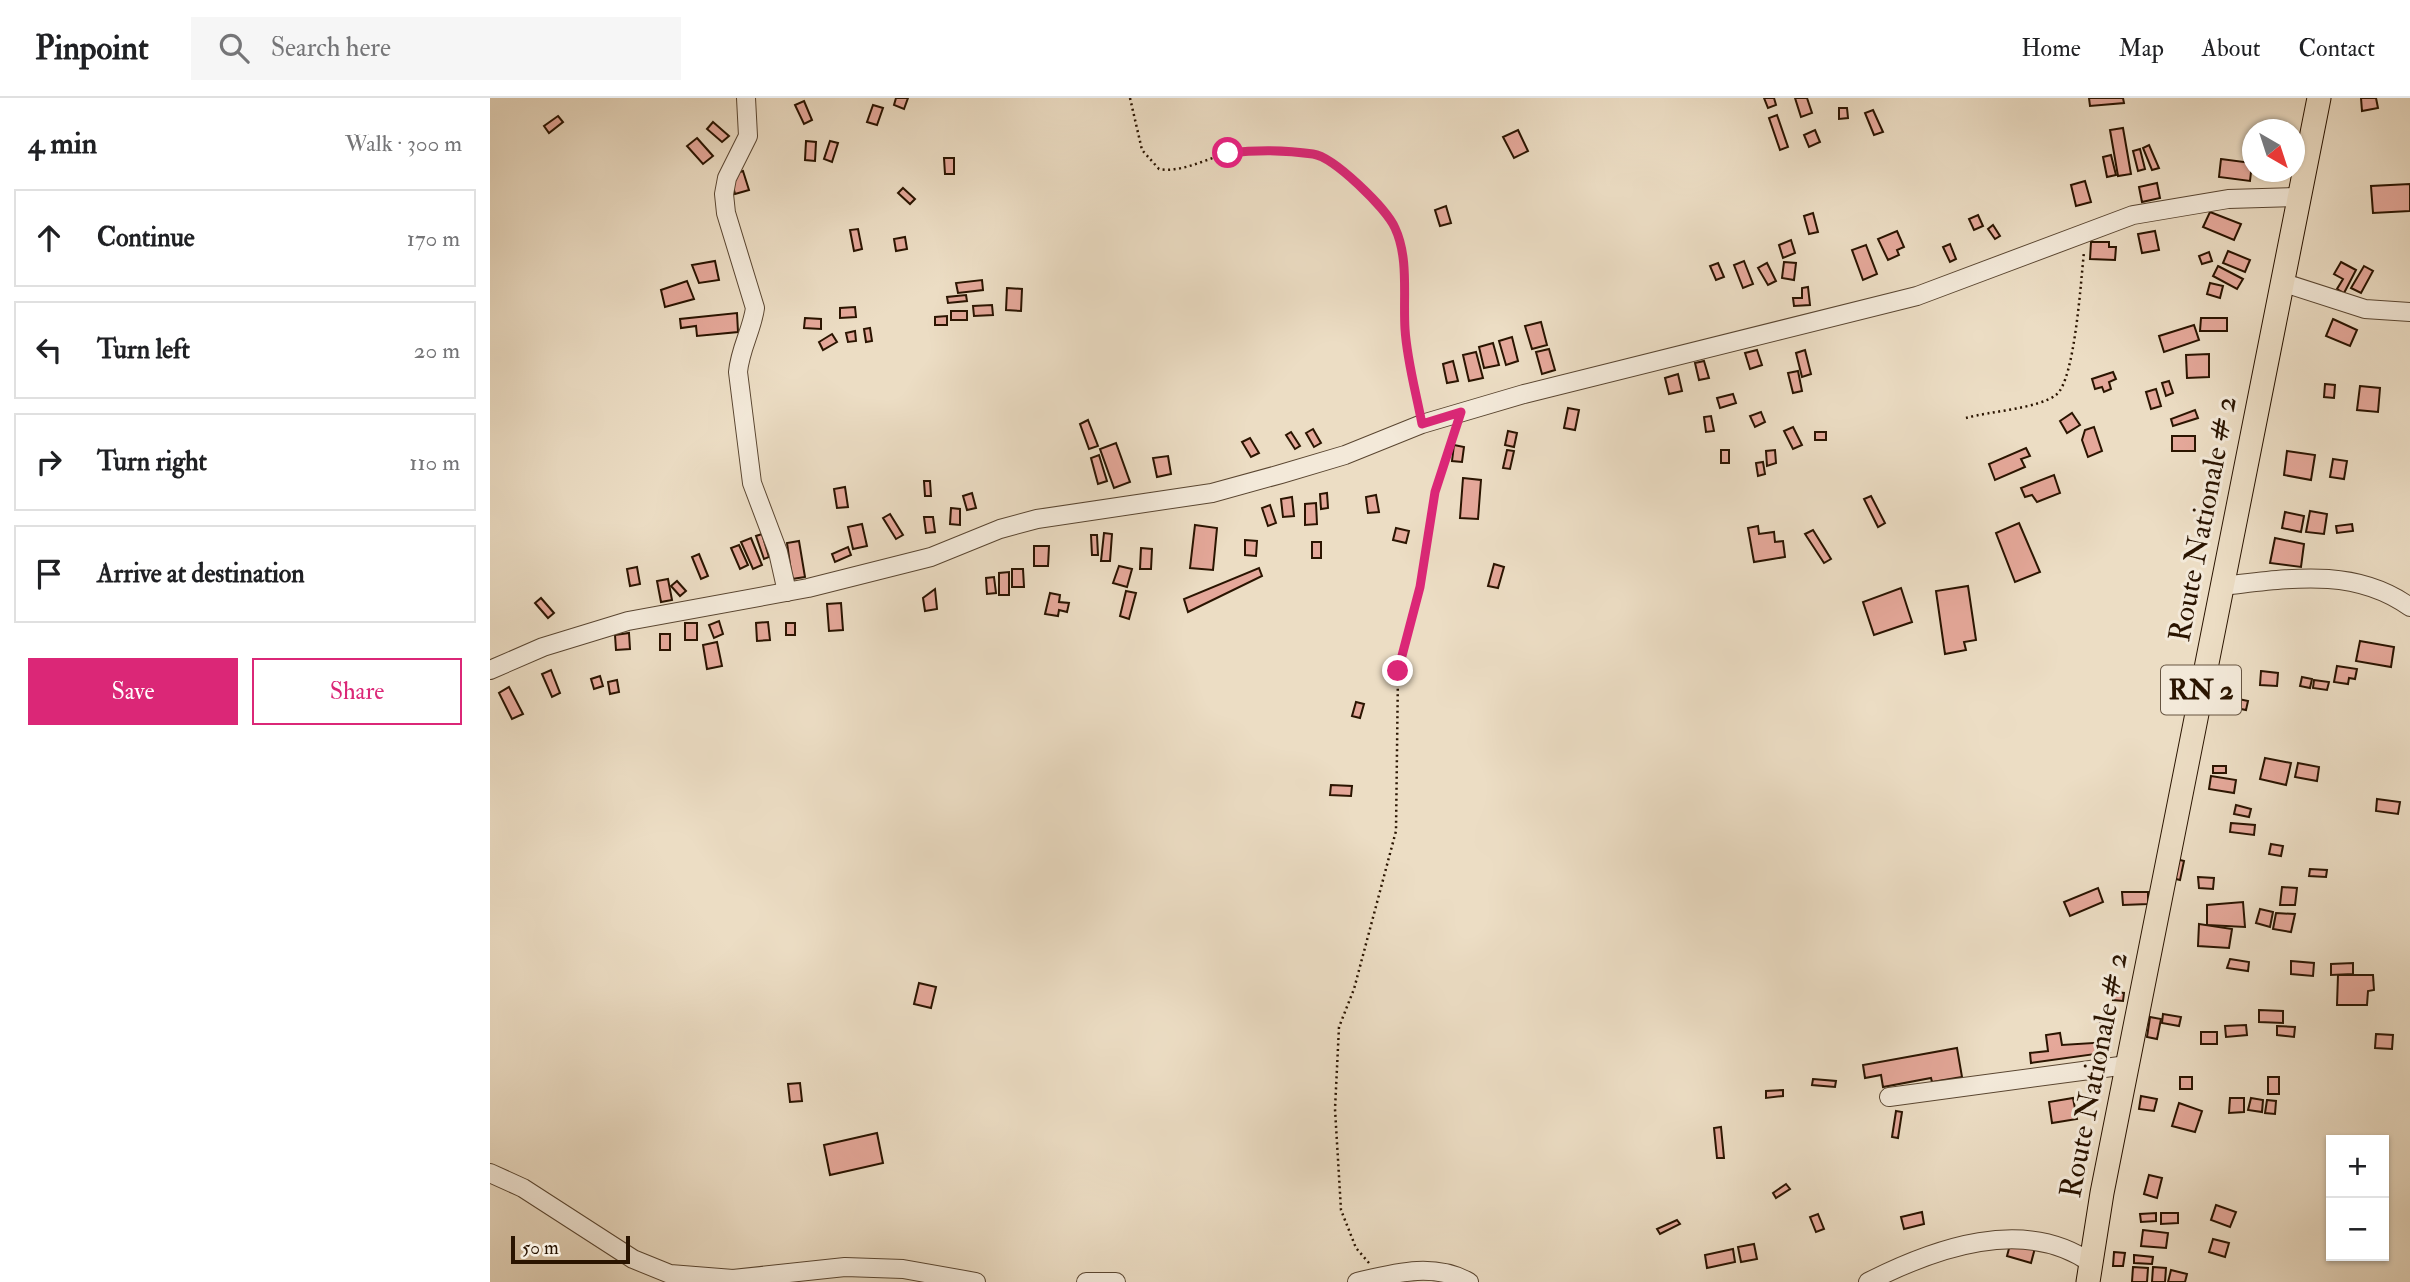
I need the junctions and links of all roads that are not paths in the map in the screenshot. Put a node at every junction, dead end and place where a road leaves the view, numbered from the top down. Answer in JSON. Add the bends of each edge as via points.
{"nodes":[{"id":1,"x":746,"y":98,"type":"edge"},
{"id":2,"x":2319,"y":98,"type":"edge"},
{"id":3,"x":2298,"y":197,"type":"junction"},
{"id":4,"x":2281,"y":282,"type":"junction"},
{"id":5,"x":2410,"y":312,"type":"edge"},
{"id":6,"x":2222,"y":586,"type":"junction"},
{"id":7,"x":787,"y":592,"type":"junction"},
{"id":8,"x":2410,"y":607,"type":"edge"},
{"id":9,"x":490,"y":670,"type":"edge"},
{"id":10,"x":2127,"y":1065,"type":"junction"},
{"id":11,"x":1889,"y":1097,"type":"dead end"},
{"id":12,"x":490,"y":1173,"type":"edge"},
{"id":13,"x":2090,"y":1273,"type":"edge"},
{"id":14,"x":976,"y":1282,"type":"edge"},
{"id":15,"x":1086,"y":1282,"type":"edge"},
{"id":16,"x":1116,"y":1282,"type":"edge"},
{"id":17,"x":1357,"y":1282,"type":"edge"},
{"id":18,"x":1469,"y":1282,"type":"edge"},
{"id":19,"x":1868,"y":1282,"type":"edge"}],
"edges":[{"from":1,"to":7,"type":"street","via":[[748,136],[724,194],[755,308],[738,372],[752,483],[778,552]]},
{"from":2,"to":3,"type":"main road","name":"Route Nationale # 2","number":"RN 2"},
{"from":3,"to":4,"type":"main road","name":"Route Nationale # 2","number":"RN 2"},
{"from":3,"to":7,"type":"street","via":[[2228,198],[2133,215],[1917,296],[1461,412],[1345,455],[1212,493],[1037,519],[931,556]]},
{"from":4,"to":5,"type":"street","via":[[2365,309]]},
{"from":4,"to":6,"type":"main road","name":"Route Nationale # 2","number":"RN 2"},
{"from":6,"to":8,"type":"street","via":[[2290,578],[2347,579],[2384,591]]},
{"from":6,"to":10,"type":"main road","name":"Route Nationale # 2","number":"RN 2"},
{"from":7,"to":9,"type":"street","via":[[628,621],[543,647]]},
{"from":10,"to":11,"type":"street"},
{"from":10,"to":13,"type":"main road","name":"Route Nationale # 2","number":"RN 2"},
{"from":12,"to":14,"type":"street","via":[[523,1188],[625,1255],[670,1274],[733,1279],[845,1267],[903,1269]]},
{"from":13,"to":19,"type":"street","via":[[2051,1242],[2016,1238],[1943,1250]]},
{"from":15,"to":16,"type":"street"},
{"from":17,"to":18,"type":"street","via":[[1434,1270]]}]}
